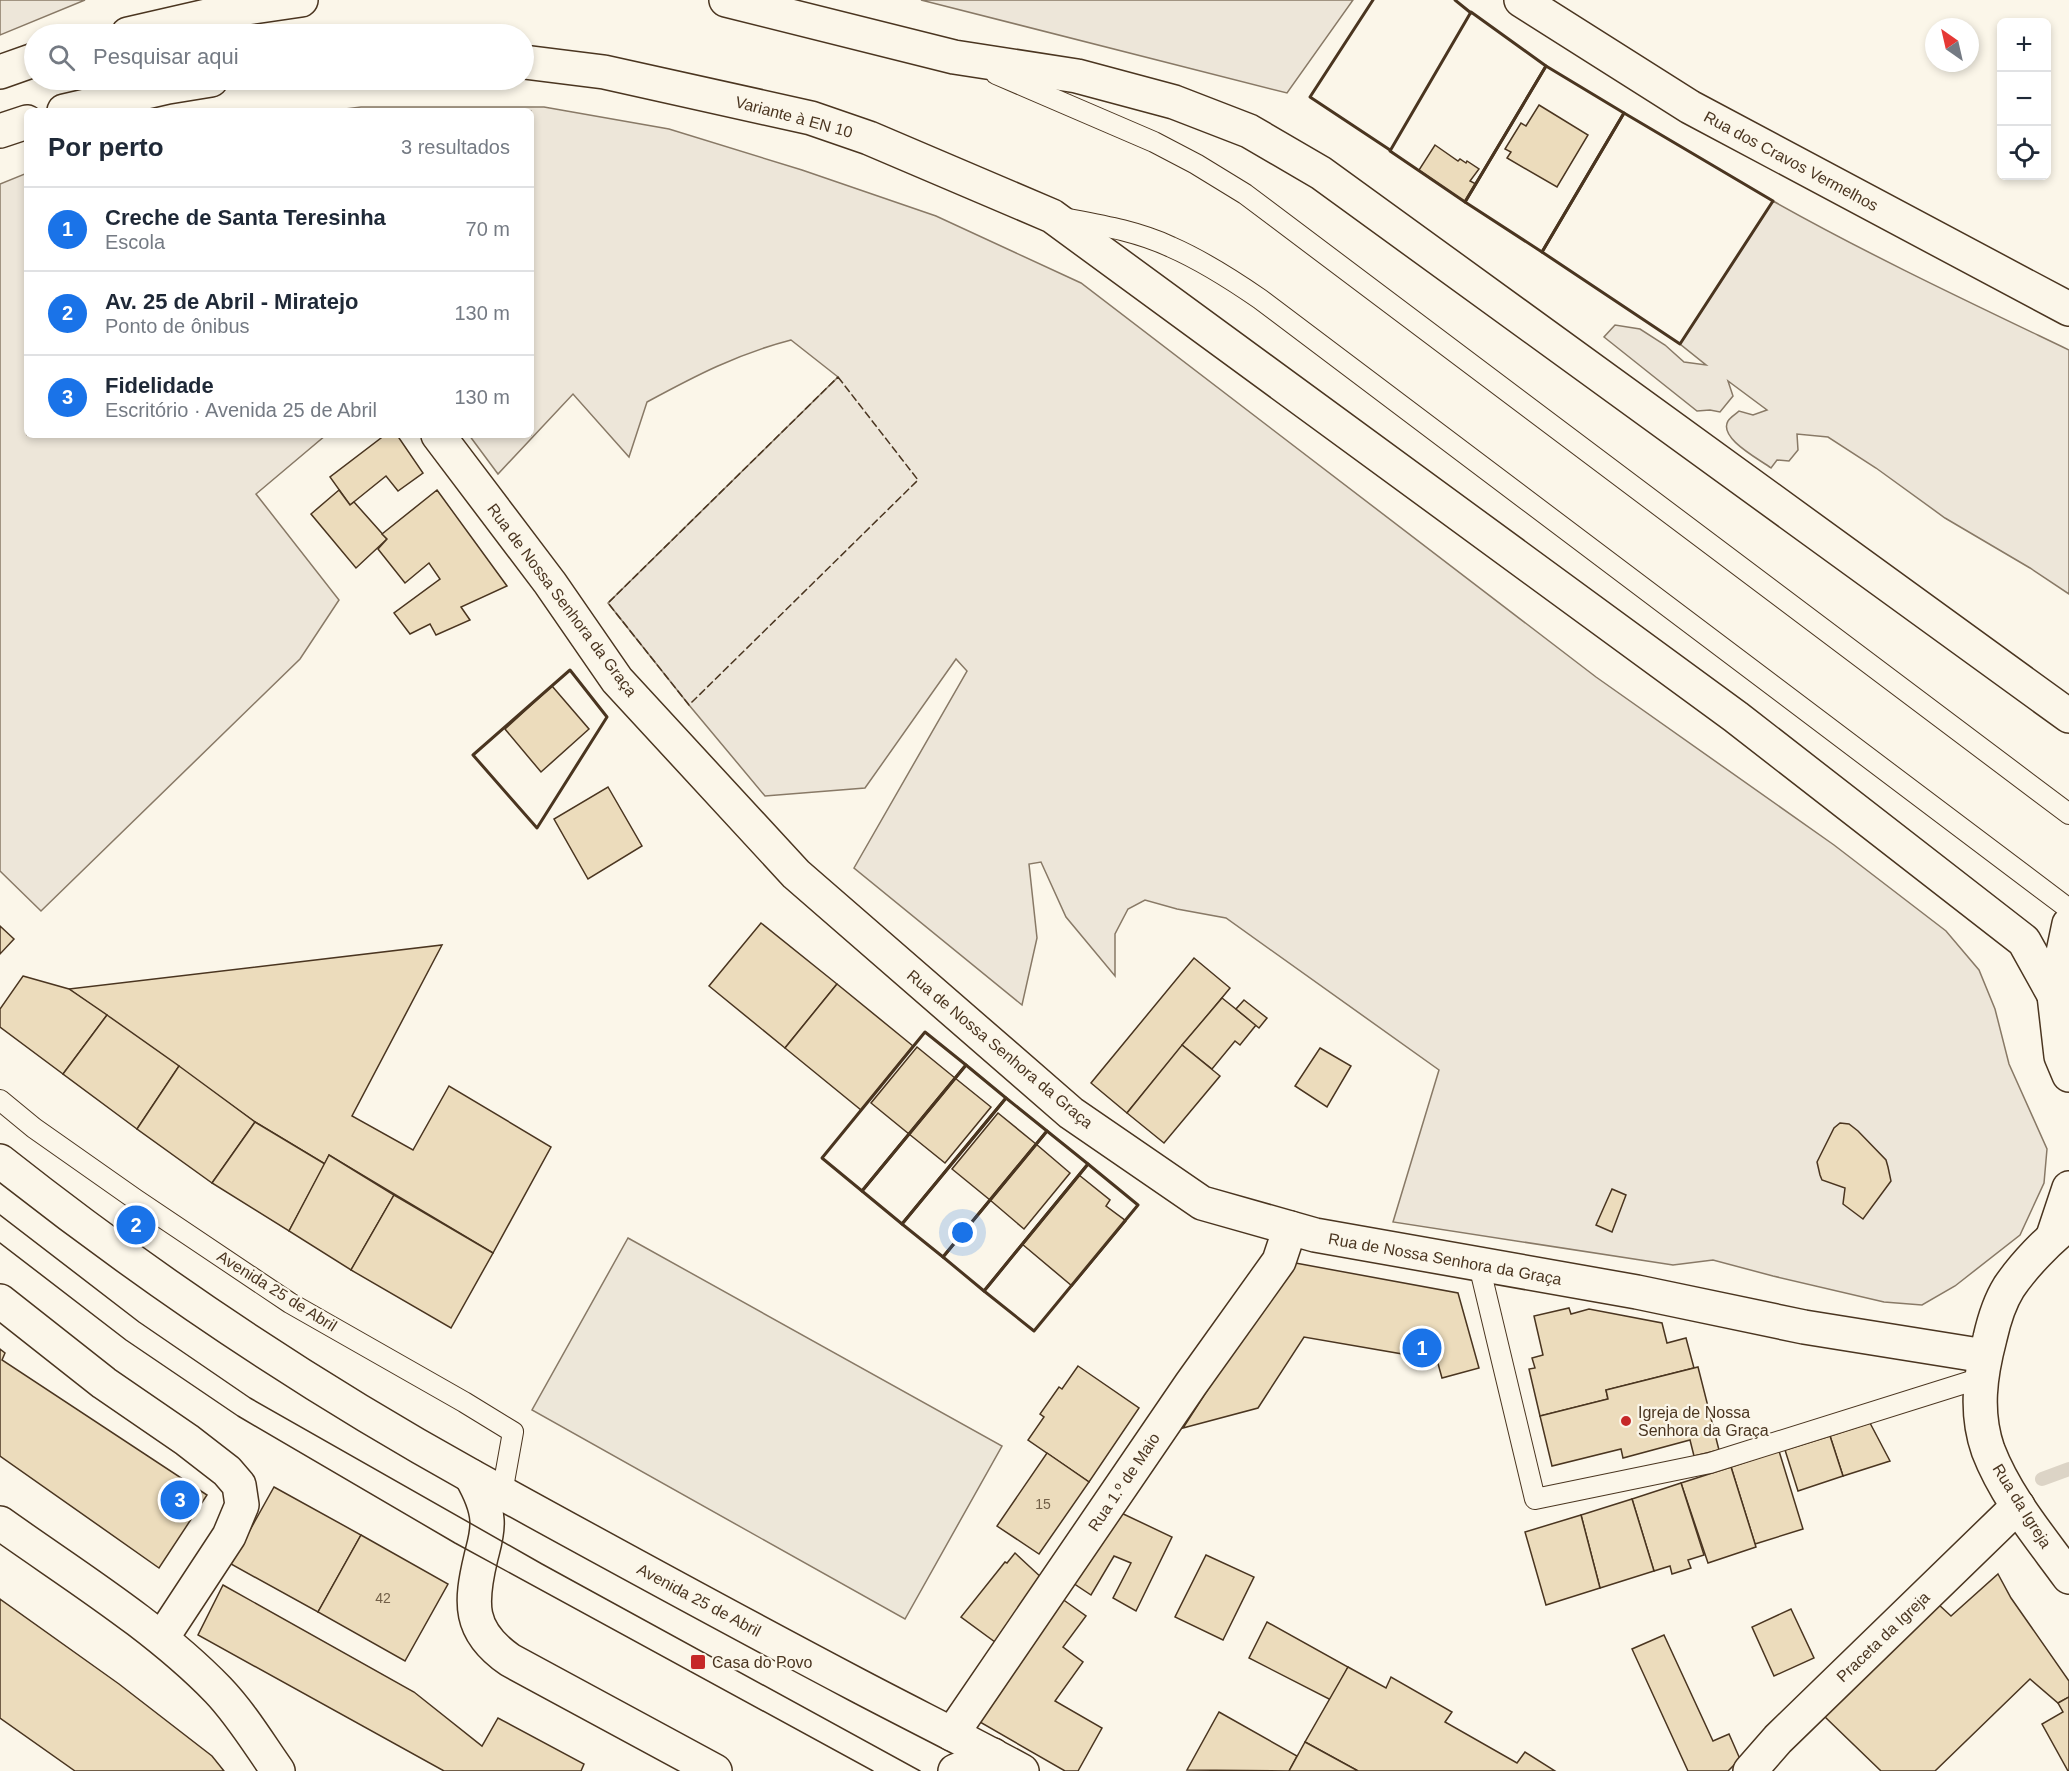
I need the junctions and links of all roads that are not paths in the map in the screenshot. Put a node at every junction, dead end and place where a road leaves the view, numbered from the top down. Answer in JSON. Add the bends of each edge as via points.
{"nodes":[{"id":1,"x":301,"y":0,"type":"edge"},
{"id":2,"x":726,"y":0,"type":"edge"},
{"id":3,"x":1521,"y":0,"type":"edge"},
{"id":4,"x":172,"y":24,"type":"edge"},
{"id":5,"x":954,"y":57,"type":"junction"},
{"id":6,"x":534,"y":63,"type":"edge"},
{"id":7,"x":24,"y":64,"type":"edge"},
{"id":8,"x":0,"y":72,"type":"edge"},
{"id":9,"x":151,"y":90,"type":"edge"},
{"id":10,"x":76,"y":108,"type":"edge"},
{"id":11,"x":24,"y":123,"type":"edge"},
{"id":12,"x":0,"y":131,"type":"edge"},
{"id":13,"x":1052,"y":216,"type":"junction"},
{"id":14,"x":2069,"y":309,"type":"edge"},
{"id":15,"x":440,"y":438,"type":"edge"},
{"id":16,"x":2069,"y":716,"type":"edge"},
{"id":17,"x":2069,"y":814,"type":"edge"},
{"id":18,"x":2069,"y":909,"type":"edge"},
{"id":19,"x":2069,"y":924,"type":"edge"},
{"id":20,"x":2054,"y":995,"type":"junction"},
{"id":21,"x":2069,"y":1075,"type":"edge"},
{"id":22,"x":0,"y":1100,"type":"edge"},
{"id":23,"x":0,"y":1161,"type":"edge"},
{"id":24,"x":2069,"y":1188,"type":"edge"},
{"id":25,"x":1290,"y":1228,"type":"junction"},
{"id":26,"x":2061,"y":1230,"type":"edge"},
{"id":27,"x":1479,"y":1265,"type":"junction"},
{"id":28,"x":0,"y":1301,"type":"edge"},
{"id":29,"x":1983,"y":1367,"type":"junction"},
{"id":30,"x":471,"y":1476,"type":"junction"},
{"id":31,"x":502,"y":1493,"type":"junction"},
{"id":32,"x":2018,"y":1506,"type":"junction"},
{"id":33,"x":0,"y":1523,"type":"edge"},
{"id":34,"x":2069,"y":1577,"type":"edge"},
{"id":35,"x":162,"y":1638,"type":"junction"},
{"id":36,"x":952,"y":1734,"type":"junction"},
{"id":37,"x":993,"y":1755,"type":"junction"},
{"id":38,"x":712,"y":1770,"type":"edge"},
{"id":39,"x":278,"y":1771,"type":"edge"},
{"id":40,"x":955,"y":1771,"type":"edge"},
{"id":41,"x":1022,"y":1771,"type":"edge"},
{"id":42,"x":1750,"y":1771,"type":"edge"}],
"edges":[{"from":1,"to":4,"type":"street"},
{"from":2,"to":5,"type":"street"},
{"from":3,"to":14,"type":"street","name":"Rua dos Cravos Vermelhos","via":[[1690,107]]},
{"from":5,"to":16,"type":"street","via":[[1077,76],[1174,102],[1249,131],[1321,173]]},
{"from":5,"to":17,"type":"lane","via":[[1154,142],[1245,194]]},
{"from":6,"to":13,"type":"street","name":"Variante à EN 10","via":[[604,72],[811,118]]},
{"from":7,"to":8,"type":"street"},
{"from":9,"to":10,"type":"street"},
{"from":11,"to":12,"type":"street"},
{"from":13,"to":18,"type":"lane","via":[[1126,231],[1170,246],[1216,269]]},
{"from":13,"to":20,"type":"street","name":"Variante à EN 10","via":[[1764,739],[2025,942]]},
{"from":15,"to":25,"type":"street","name":"Rua de Nossa Senhora da Graça","via":[[550,583],[617,680],[795,874],[1071,1113],[1202,1203]]},
{"from":19,"to":20,"type":"street"},
{"from":20,"to":21,"type":"street","via":[[2061,1056]]},
{"from":22,"to":31,"type":"lane","name":"Avenida 25 de Abril","via":[[126,1193],[290,1303],[513,1432]]},
{"from":23,"to":30,"type":"street","name":"Avenida 25 de Abril","via":[[221,1323]]},
{"from":24,"to":26,"type":"street","name":"Rua da Igreja"},
{"from":25,"to":27,"type":"street","name":"Rua de Nossa Senhora da Graça"},
{"from":25,"to":36,"type":"street","name":"Rua 1.º de Maio","via":[[1279,1261]]},
{"from":26,"to":29,"type":"street","name":"Rua da Igreja","via":[[2010,1287],[1996,1313]]},
{"from":27,"to":29,"type":"street","name":"Rua de Nossa Senhora da Graça","via":[[1637,1292]]},
{"from":27,"to":29,"type":"lane","via":[[1535,1499],[1710,1463]]},
{"from":28,"to":35,"type":"street","via":[[104,1383],[187,1440],[239,1485],[242,1505],[229,1536]]},
{"from":29,"to":32,"type":"street","name":"Rua da Igreja","via":[[1979,1407],[1984,1435],[1995,1466]]},
{"from":30,"to":31,"type":"street","name":"Avenida 25 de Abril"},
{"from":30,"to":38,"type":"street","via":[[487,1520],[474,1606],[488,1642],[510,1660]]},
{"from":31,"to":36,"type":"street","name":"Avenida 25 de Abril"},
{"from":32,"to":34,"type":"street","name":"Rua da Igreja"},
{"from":32,"to":42,"type":"street","name":"Praceta da Igreja","via":[[1778,1739]]},
{"from":33,"to":35,"type":"street"},
{"from":35,"to":39,"type":"street","via":[[218,1690]]},
{"from":36,"to":37,"type":"street","name":"Avenida 25 de Abril"},
{"from":37,"to":40,"type":"street"},
{"from":37,"to":41,"type":"street","name":"Avenida 25 de Abril"}]}
